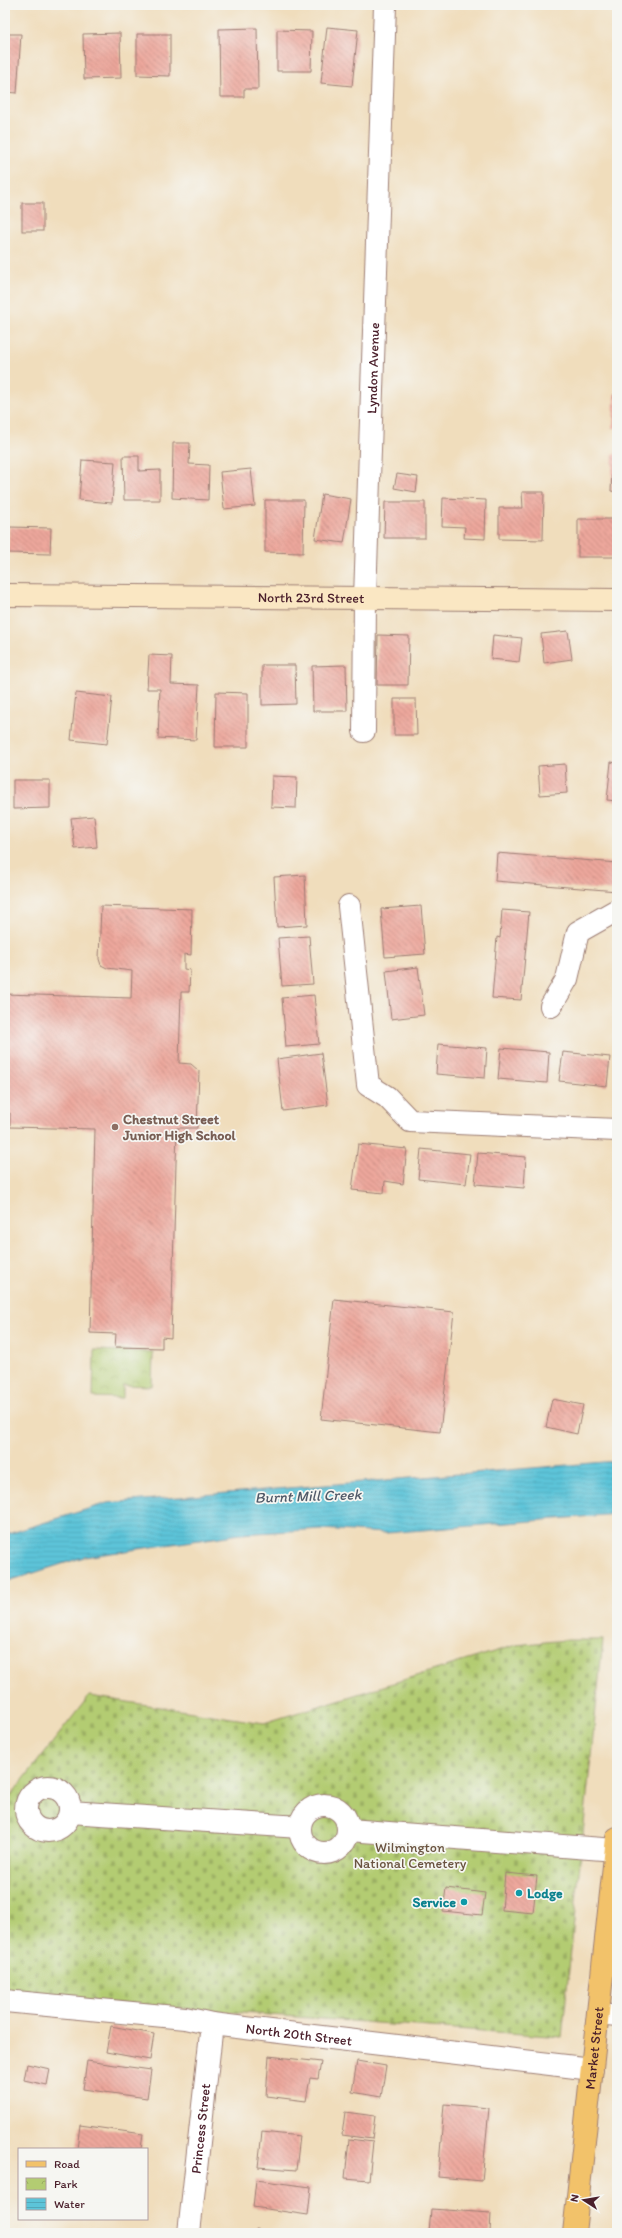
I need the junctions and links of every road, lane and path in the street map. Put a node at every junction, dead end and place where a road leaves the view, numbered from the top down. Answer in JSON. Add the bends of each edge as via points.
{"nodes":[{"id":1,"x":385,"y":5,"type":"edge"},
{"id":2,"x":5,"y":595,"type":"edge"},
{"id":3,"x":364,"y":598,"type":"junction"},
{"id":4,"x":617,"y":600,"type":"edge"},
{"id":5,"x":364,"y":731,"type":"dead end"},
{"id":6,"x":349,"y":906,"type":"dead end"},
{"id":7,"x":617,"y":910,"type":"edge"},
{"id":8,"x":551,"y":1006,"type":"dead end"},
{"id":9,"x":617,"y":1130,"type":"edge"},
{"id":10,"x":70,"y":1812,"type":"dead end"},
{"id":11,"x":300,"y":1827,"type":"junction"},
{"id":12,"x":348,"y":1830,"type":"junction"},
{"id":13,"x":616,"y":1844,"type":"edge"},
{"id":14,"x":5,"y":2001,"type":"edge"},
{"id":15,"x":607,"y":2015,"type":"edge"},
{"id":16,"x":212,"y":2024,"type":"junction"},
{"id":17,"x":592,"y":2068,"type":"junction"},
{"id":18,"x":189,"y":2233,"type":"edge"},
{"id":19,"x":574,"y":2233,"type":"edge"}],
"edges":[{"from":1,"to":3,"type":"street","name":"Lyndon Avenue"},
{"from":2,"to":3,"type":"main road","name":"North 23rd Street"},
{"from":3,"to":4,"type":"main road","name":"North 23rd Street"},
{"from":3,"to":5,"type":"street","name":"Lyndon Avenue"},
{"from":6,"to":9,"type":"street","via":[[368,1085],[387,1097],[410,1121]]},
{"from":7,"to":8,"type":"street","via":[[578,932],[567,979]]},
{"from":10,"to":11,"type":"street"},
{"from":11,"to":12,"type":"street","via":[[307,1812],[322,1804],[338,1808],[344,1814]]},
{"from":11,"to":12,"type":"street","via":[[300,1834],[308,1847],[322,1853],[330,1852],[343,1844]]},
{"from":12,"to":13,"type":"street"},
{"from":13,"to":15,"type":"main road","name":"Market Street"},
{"from":14,"to":16,"type":"street","name":"North 20th Street","via":[[185,2018]]},
{"from":15,"to":17,"type":"main road","name":"Market Street"},
{"from":16,"to":17,"type":"street","name":"North 20th Street"},
{"from":16,"to":18,"type":"street","name":"Princess Street"},
{"from":17,"to":19,"type":"main road","name":"Market Street"}]}
